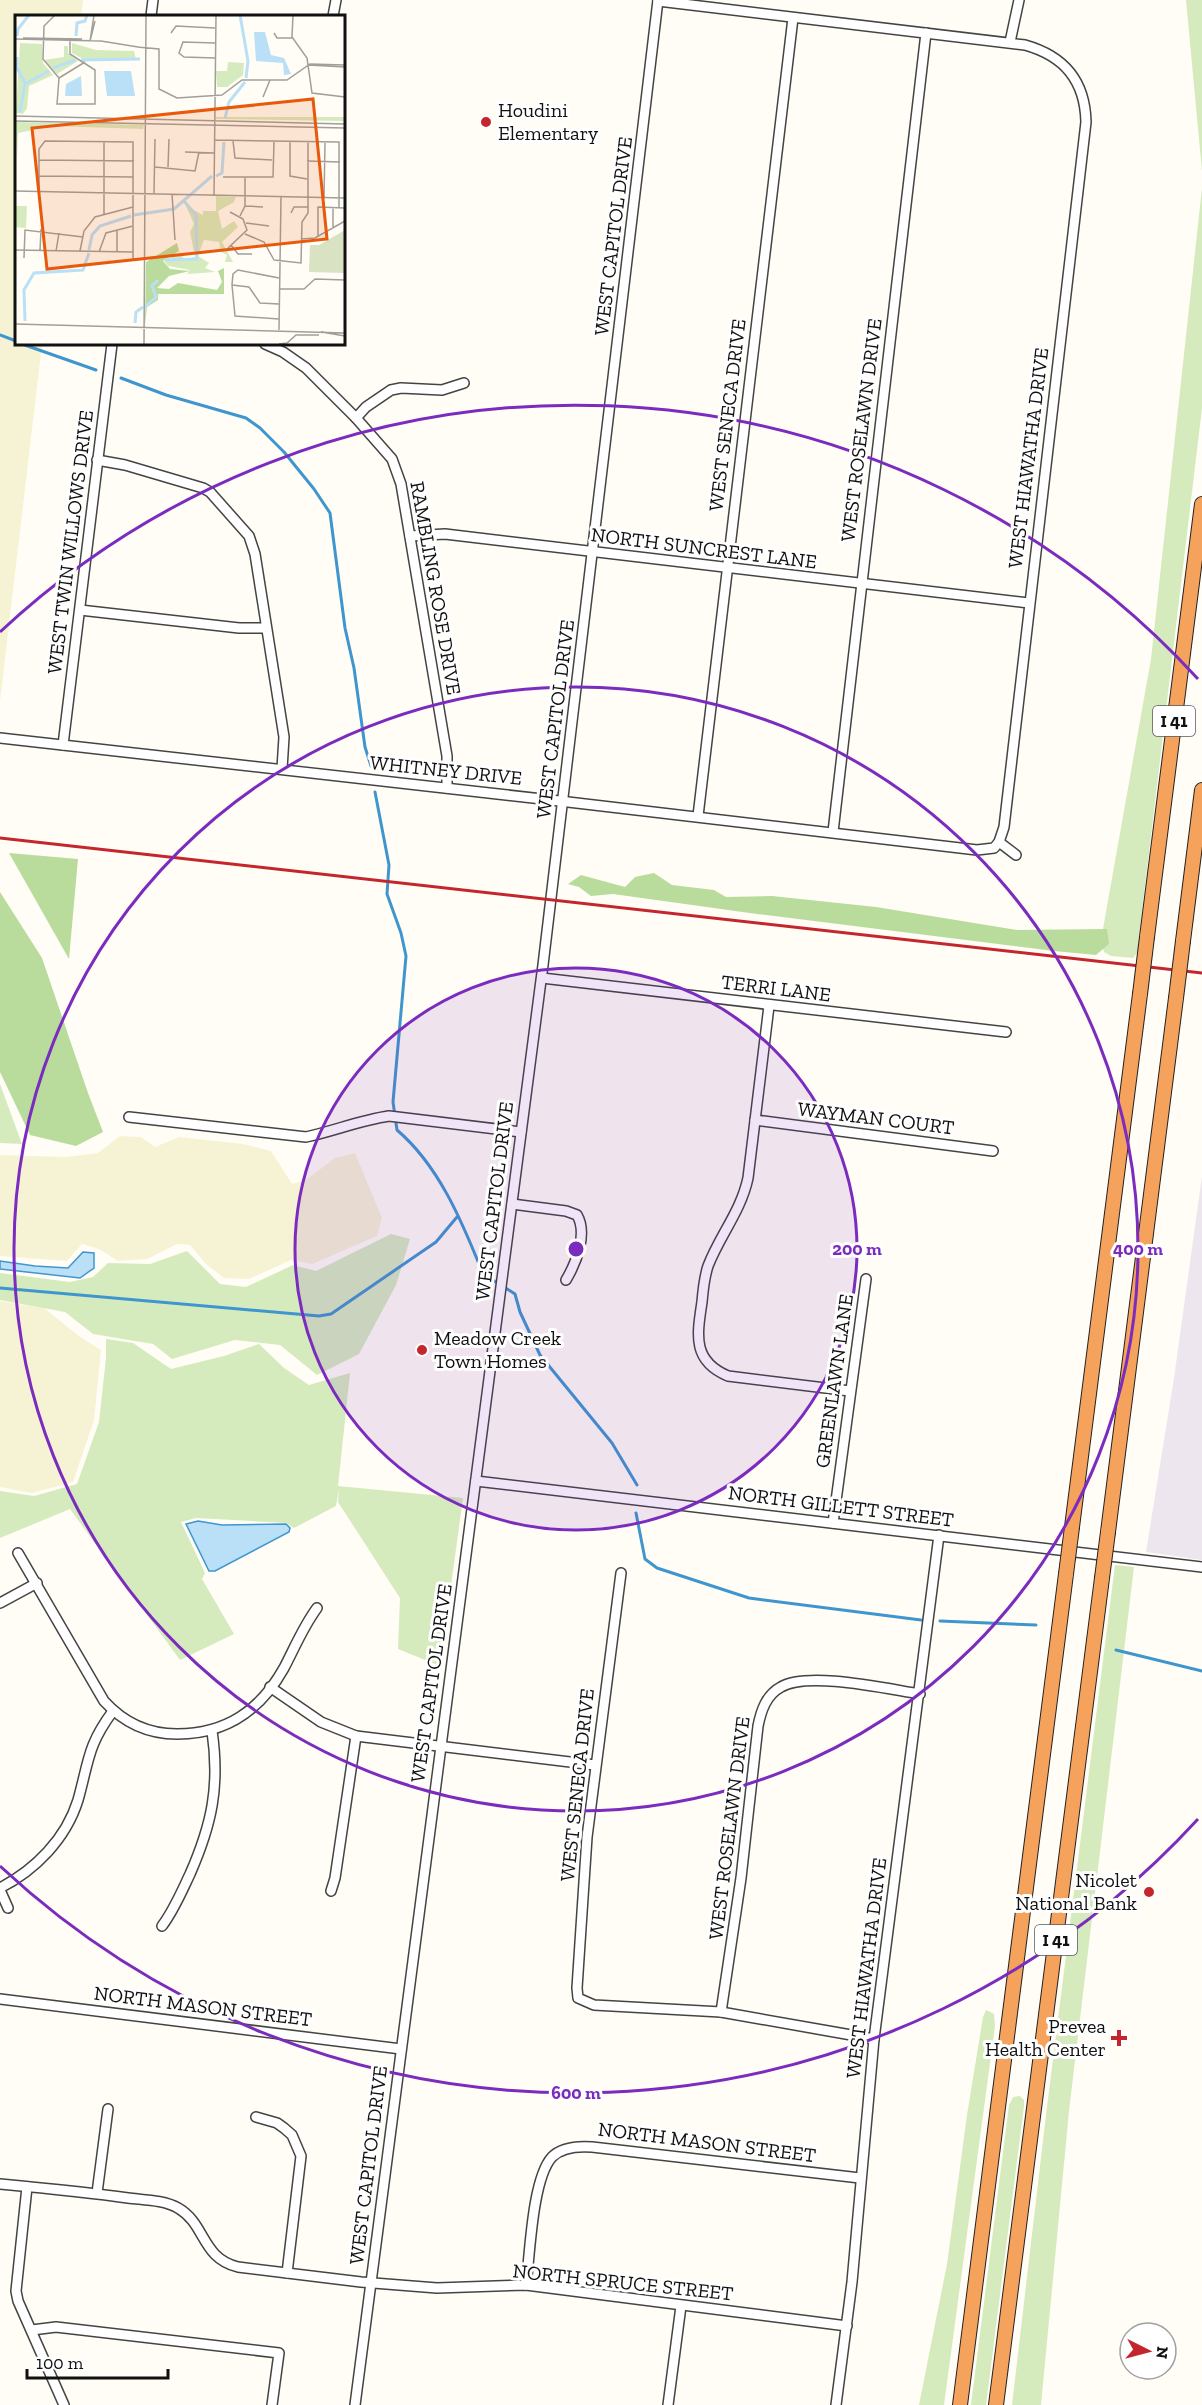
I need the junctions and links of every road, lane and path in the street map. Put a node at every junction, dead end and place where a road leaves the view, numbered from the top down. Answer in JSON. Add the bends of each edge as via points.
{"nodes":[{"id":1,"x":153,"y":0,"type":"edge"},
{"id":2,"x":336,"y":0,"type":"edge"},
{"id":3,"x":658,"y":0,"type":"edge"},
{"id":4,"x":1019,"y":0,"type":"edge"},
{"id":5,"x":151,"y":15,"type":"edge"},
{"id":6,"x":333,"y":15,"type":"edge"},
{"id":7,"x":793,"y":18,"type":"junction"},
{"id":8,"x":926,"y":33,"type":"junction"},
{"id":9,"x":1010,"y":42,"type":"junction"},
{"id":10,"x":112,"y":345,"type":"edge"},
{"id":11,"x":268,"y":345,"type":"edge"},
{"id":12,"x":464,"y":383,"type":"dead end"},
{"id":13,"x":356,"y":418,"type":"junction"},
{"id":14,"x":97,"y":460,"type":"junction"},
{"id":15,"x":1202,"y":504,"type":"edge"},
{"id":16,"x":410,"y":536,"type":"junction"},
{"id":17,"x":593,"y":552,"type":"junction"},
{"id":18,"x":727,"y":569,"type":"junction"},
{"id":19,"x":861,"y":585,"type":"junction"},
{"id":20,"x":1029,"y":603,"type":"junction"},
{"id":21,"x":80,"y":610,"type":"junction"},
{"id":22,"x":266,"y":628,"type":"junction"},
{"id":23,"x":0,"y":738,"type":"edge"},
{"id":24,"x":63,"y":745,"type":"junction"},
{"id":25,"x":282,"y":770,"type":"junction"},
{"id":26,"x":447,"y":788,"type":"junction"},
{"id":27,"x":1202,"y":790,"type":"edge"},
{"id":28,"x":563,"y":801,"type":"junction"},
{"id":29,"x":698,"y":816,"type":"junction"},
{"id":30,"x":833,"y":832,"type":"junction"},
{"id":31,"x":997,"y":845,"type":"junction"},
{"id":32,"x":1016,"y":855,"type":"dead end"},
{"id":33,"x":542,"y":978,"type":"junction"},
{"id":34,"x":770,"y":1006,"type":"junction"},
{"id":35,"x":1006,"y":1032,"type":"dead end"},
{"id":36,"x":129,"y":1117,"type":"dead end"},
{"id":37,"x":755,"y":1120,"type":"junction"},
{"id":38,"x":521,"y":1132,"type":"junction"},
{"id":39,"x":993,"y":1151,"type":"dead end"},
{"id":40,"x":512,"y":1204,"type":"junction"},
{"id":41,"x":866,"y":1279,"type":"dead end"},
{"id":42,"x":566,"y":1280,"type":"dead end"},
{"id":43,"x":850,"y":1391,"type":"junction"},
{"id":44,"x":476,"y":1481,"type":"junction"},
{"id":45,"x":833,"y":1523,"type":"junction"},
{"id":46,"x":939,"y":1535,"type":"junction"},
{"id":47,"x":18,"y":1553,"type":"dead end"},
{"id":48,"x":1202,"y":1567,"type":"edge"},
{"id":49,"x":621,"y":1573,"type":"dead end"},
{"id":50,"x":37,"y":1583,"type":"junction"},
{"id":51,"x":0,"y":1603,"type":"edge"},
{"id":52,"x":317,"y":1608,"type":"dead end"},
{"id":53,"x":270,"y":1687,"type":"junction"},
{"id":54,"x":920,"y":1694,"type":"junction"},
{"id":55,"x":113,"y":1711,"type":"junction"},
{"id":56,"x":212,"y":1731,"type":"junction"},
{"id":57,"x":356,"y":1736,"type":"junction"},
{"id":58,"x":441,"y":1746,"type":"junction"},
{"id":59,"x":595,"y":1765,"type":"junction"},
{"id":60,"x":0,"y":1889,"type":"edge"},
{"id":61,"x":331,"y":1890,"type":"dead end"},
{"id":62,"x":8,"y":1908,"type":"dead end"},
{"id":63,"x":162,"y":1926,"type":"dead end"},
{"id":64,"x":0,"y":1999,"type":"edge"},
{"id":65,"x":721,"y":2012,"type":"junction"},
{"id":66,"x":874,"y":2039,"type":"junction"},
{"id":67,"x":401,"y":2049,"type":"junction"},
{"id":68,"x":108,"y":2109,"type":"dead end"},
{"id":69,"x":256,"y":2117,"type":"dead end"},
{"id":70,"x":860,"y":2178,"type":"junction"},
{"id":71,"x":0,"y":2184,"type":"edge"},
{"id":72,"x":27,"y":2187,"type":"junction"},
{"id":73,"x":97,"y":2193,"type":"junction"},
{"id":74,"x":287,"y":2273,"type":"junction"},
{"id":75,"x":371,"y":2282,"type":"junction"},
{"id":76,"x":526,"y":2285,"type":"junction"},
{"id":77,"x":681,"y":2306,"type":"junction"},
{"id":78,"x":847,"y":2326,"type":"junction"},
{"id":79,"x":32,"y":2330,"type":"junction"},
{"id":80,"x":64,"y":2405,"type":"edge"},
{"id":81,"x":272,"y":2405,"type":"edge"},
{"id":82,"x":355,"y":2405,"type":"edge"},
{"id":83,"x":668,"y":2405,"type":"edge"},
{"id":84,"x":836,"y":2405,"type":"edge"},
{"id":85,"x":960,"y":2405,"type":"edge"},
{"id":86,"x":996,"y":2405,"type":"edge"}],
"edges":[{"from":1,"to":5,"type":"street"},
{"from":2,"to":6,"type":"street"},
{"from":3,"to":7,"type":"street"},
{"from":3,"to":17,"type":"street","name":"WEST CAPITOL DRIVE"},
{"from":4,"to":9,"type":"street"},
{"from":7,"to":8,"type":"street"},
{"from":7,"to":18,"type":"street","name":"WEST SENECA DRIVE"},
{"from":8,"to":9,"type":"street"},
{"from":8,"to":19,"type":"street","name":"WEST ROSELAWN DRIVE"},
{"from":9,"to":20,"type":"street","name":"WEST HIAWATHA DRIVE","via":[[1048,52],[1058,59],[1083,96],[1086,122]]},
{"from":10,"to":14,"type":"street","name":"WEST TWIN WILLOWS DRIVE"},
{"from":11,"to":13,"type":"street","name":"RAMBLING ROSE DRIVE","via":[[300,363]]},
{"from":12,"to":13,"type":"street","via":[[442,390],[391,390]]},
{"from":13,"to":16,"type":"street","name":"RAMBLING ROSE DRIVE","via":[[392,459],[401,484]]},
{"from":14,"to":21,"type":"street","name":"WEST TWIN WILLOWS DRIVE"},
{"from":14,"to":22,"type":"street","via":[[203,488],[219,499],[252,543]]},
{"from":15,"to":85,"type":"highway","number":"I 41","bridge":true},
{"from":16,"to":17,"type":"street","name":"NORTH SUNCREST LANE","via":[[445,534]]},
{"from":16,"to":26,"type":"street","name":"RAMBLING ROSE DRIVE","via":[[447,756]]},
{"from":17,"to":18,"type":"street","name":"NORTH SUNCREST LANE"},
{"from":17,"to":28,"type":"street","name":"WEST CAPITOL DRIVE"},
{"from":18,"to":19,"type":"street","name":"NORTH SUNCREST LANE"},
{"from":18,"to":29,"type":"street","name":"WEST SENECA DRIVE"},
{"from":19,"to":20,"type":"street","name":"NORTH SUNCREST LANE"},
{"from":19,"to":30,"type":"street","name":"WEST ROSELAWN DRIVE"},
{"from":20,"to":31,"type":"street","name":"WEST HIAWATHA DRIVE","via":[[1004,827]]},
{"from":21,"to":22,"type":"street"},
{"from":21,"to":24,"type":"street","name":"WEST TWIN WILLOWS DRIVE"},
{"from":22,"to":25,"type":"street","via":[[284,737]]},
{"from":23,"to":24,"type":"street","name":"WHITNEY DRIVE"},
{"from":24,"to":25,"type":"street","name":"WHITNEY DRIVE"},
{"from":25,"to":26,"type":"street","name":"WHITNEY DRIVE"},
{"from":26,"to":28,"type":"street","name":"WHITNEY DRIVE"},
{"from":27,"to":86,"type":"highway","number":"I 41","bridge":true},
{"from":28,"to":29,"type":"street","name":"WHITNEY DRIVE"},
{"from":28,"to":33,"type":"street","name":"WEST CAPITOL DRIVE"},
{"from":29,"to":30,"type":"street","name":"WHITNEY DRIVE"},
{"from":30,"to":31,"type":"street","name":"WHITNEY DRIVE","via":[[977,850]]},
{"from":31,"to":32,"type":"street"},
{"from":33,"to":34,"type":"street","name":"TERRI LANE"},
{"from":33,"to":38,"type":"street","name":"WEST CAPITOL DRIVE"},
{"from":34,"to":35,"type":"street","name":"TERRI LANE"},
{"from":34,"to":37,"type":"street"},
{"from":36,"to":38,"type":"street","via":[[306,1137],[389,1116]]},
{"from":37,"to":39,"type":"street","name":"WAYMAN COURT"},
{"from":37,"to":43,"type":"street","via":[[746,1190],[705,1281],[698,1330],[701,1353],[712,1367],[728,1376]]},
{"from":38,"to":40,"type":"street","name":"WEST CAPITOL DRIVE"},
{"from":40,"to":42,"type":"street","via":[[577,1215],[581,1228],[577,1263]]},
{"from":40,"to":44,"type":"street","name":"WEST CAPITOL DRIVE"},
{"from":41,"to":43,"type":"street","name":"GREENLAWN LANE"},
{"from":43,"to":45,"type":"street","name":"GREENLAWN LANE"},
{"from":44,"to":45,"type":"street","name":"NORTH GILLETT STREET"},
{"from":44,"to":58,"type":"street","name":"WEST CAPITOL DRIVE"},
{"from":45,"to":46,"type":"street","name":"NORTH GILLETT STREET"},
{"from":46,"to":48,"type":"street","name":"NORTH GILLETT STREET"},
{"from":46,"to":54,"type":"street","name":"WEST HIAWATHA DRIVE"},
{"from":47,"to":50,"type":"street"},
{"from":49,"to":59,"type":"street","name":"WEST SENECA DRIVE"},
{"from":50,"to":51,"type":"street"},
{"from":50,"to":55,"type":"street","via":[[94,1686]]},
{"from":52,"to":53,"type":"street"},
{"from":53,"to":56,"type":"street","via":[[248,1712]]},
{"from":53,"to":57,"type":"street","via":[[321,1722]]},
{"from":54,"to":65,"type":"street","name":"WEST ROSELAWN DRIVE","via":[[798,1681],[774,1692],[763,1707]]},
{"from":54,"to":66,"type":"street","name":"WEST HIAWATHA DRIVE"},
{"from":55,"to":56,"type":"street","via":[[153,1732]]},
{"from":55,"to":60,"type":"street","via":[[91,1747],[78,1800],[64,1831],[32,1868]]},
{"from":56,"to":63,"type":"street","via":[[216,1777],[212,1816],[178,1900]]},
{"from":57,"to":58,"type":"street"},
{"from":57,"to":61,"type":"street"},
{"from":58,"to":59,"type":"street"},
{"from":58,"to":67,"type":"street","name":"WEST CAPITOL DRIVE"},
{"from":59,"to":65,"type":"street","name":"WEST SENECA DRIVE","via":[[577,1994],[581,2001],[594,2005]]},
{"from":60,"to":62,"type":"street"},
{"from":64,"to":67,"type":"street","name":"NORTH MASON STREET"},
{"from":65,"to":66,"type":"street"},
{"from":66,"to":70,"type":"street","name":"WEST HIAWATHA DRIVE"},
{"from":67,"to":75,"type":"street","name":"WEST CAPITOL DRIVE"},
{"from":68,"to":73,"type":"street"},
{"from":69,"to":74,"type":"street","via":[[284,2128],[292,2135],[301,2156]]},
{"from":70,"to":76,"type":"street","name":"NORTH MASON STREET","via":[[592,2146],[568,2148],[552,2157],[543,2172]]},
{"from":70,"to":78,"type":"street","name":"WEST HIAWATHA DRIVE"},
{"from":71,"to":72,"type":"street","name":"NORTH SPRUCE STREET"},
{"from":72,"to":73,"type":"street","name":"NORTH SPRUCE STREET"},
{"from":72,"to":79,"type":"street","via":[[16,2281],[18,2301]]},
{"from":73,"to":74,"type":"street","name":"NORTH SPRUCE STREET","via":[[176,2207],[192,2220],[211,2252],[227,2264]]},
{"from":74,"to":75,"type":"street","name":"NORTH SPRUCE STREET"},
{"from":75,"to":76,"type":"street","name":"NORTH SPRUCE STREET","via":[[446,2289]]},
{"from":75,"to":82,"type":"street","name":"WEST CAPITOL DRIVE"},
{"from":76,"to":77,"type":"street","name":"NORTH SPRUCE STREET"},
{"from":77,"to":78,"type":"street","name":"NORTH SPRUCE STREET"},
{"from":77,"to":83,"type":"street"},
{"from":78,"to":84,"type":"street","name":"WEST HIAWATHA DRIVE"},
{"from":79,"to":80,"type":"street"},
{"from":79,"to":81,"type":"street","via":[[46,2326],[279,2353]]}]}
